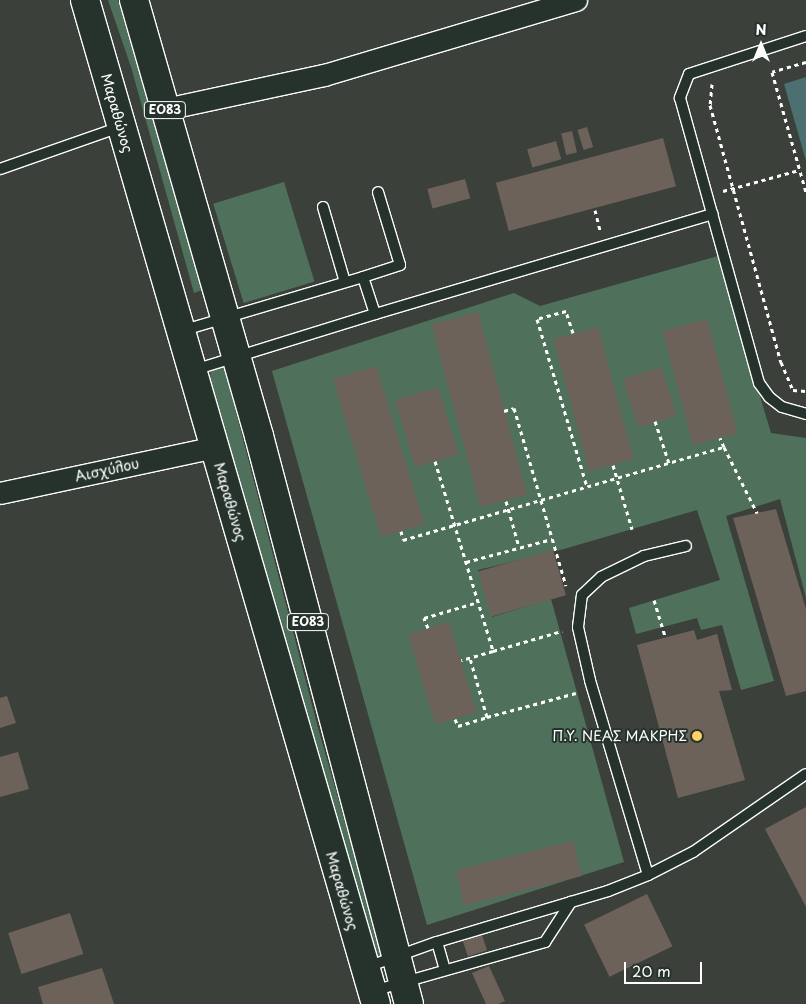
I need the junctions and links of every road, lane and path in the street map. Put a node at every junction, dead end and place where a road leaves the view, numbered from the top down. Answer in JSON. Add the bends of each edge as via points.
{"nodes":[{"id":1,"x":85,"y":0,"type":"edge"},
{"id":2,"x":134,"y":0,"type":"edge"},
{"id":3,"x":576,"y":0,"type":"edge"},
{"id":4,"x":806,"y":36,"type":"edge"},
{"id":5,"x":806,"y":62,"type":"edge"},
{"id":6,"x":715,"y":64,"type":"junction"},
{"id":7,"x":165,"y":109,"type":"junction"},
{"id":8,"x":121,"y":126,"type":"junction"},
{"id":9,"x":0,"y":169,"type":"edge"},
{"id":10,"x":800,"y":170,"type":"junction"},
{"id":11,"x":734,"y":188,"type":"junction"},
{"id":12,"x":378,"y":192,"type":"dead end"},
{"id":13,"x":806,"y":192,"type":"edge"},
{"id":14,"x":708,"y":196,"type":"junction"},
{"id":15,"x":323,"y":208,"type":"dead end"},
{"id":16,"x":713,"y":214,"type":"junction"},
{"id":17,"x":363,"y":277,"type":"junction"},
{"id":18,"x":346,"y":282,"type":"junction"},
{"id":19,"x":374,"y":314,"type":"junction"},
{"id":20,"x":236,"y":316,"type":"junction"},
{"id":21,"x":180,"y":331,"type":"junction"},
{"id":22,"x":573,"y":333,"type":"dead end"},
{"id":23,"x":236,"y":357,"type":"junction"},
{"id":24,"x":192,"y":370,"type":"junction"},
{"id":25,"x":806,"y":391,"type":"edge"},
{"id":26,"x":504,"y":411,"type":"dead end"},
{"id":27,"x":806,"y":414,"type":"edge"},
{"id":28,"x":656,"y":421,"type":"dead end"},
{"id":29,"x":720,"y":438,"type":"dead end"},
{"id":30,"x":214,"y":447,"type":"junction"},
{"id":31,"x":724,"y":447,"type":"junction"},
{"id":32,"x":436,"y":461,"type":"dead end"},
{"id":33,"x":669,"y":463,"type":"junction"},
{"id":34,"x":613,"y":465,"type":"dead end"},
{"id":35,"x":617,"y":478,"type":"junction"},
{"id":36,"x":587,"y":487,"type":"junction"},
{"id":37,"x":0,"y":493,"type":"edge"},
{"id":38,"x":541,"y":500,"type":"junction"},
{"id":39,"x":506,"y":501,"type":"dead end"},
{"id":40,"x":508,"y":509,"type":"junction"},
{"id":41,"x":757,"y":513,"type":"dead end"},
{"id":42,"x":455,"y":525,"type":"junction"},
{"id":43,"x":632,"y":529,"type":"dead end"},
{"id":44,"x":401,"y":531,"type":"dead end"},
{"id":45,"x":552,"y":539,"type":"junction"},
{"id":46,"x":686,"y":546,"type":"dead end"},
{"id":47,"x":519,"y":547,"type":"junction"},
{"id":48,"x":466,"y":562,"type":"junction"},
{"id":49,"x":654,"y":600,"type":"dead end"},
{"id":50,"x":478,"y":602,"type":"junction"},
{"id":51,"x":578,"y":627,"type":"junction"},
{"id":52,"x":428,"y":628,"type":"dead end"},
{"id":53,"x":665,"y":637,"type":"dead end"},
{"id":54,"x":493,"y":651,"type":"junction"},
{"id":55,"x":470,"y":658,"type":"junction"},
{"id":56,"x":461,"y":660,"type":"dead end"},
{"id":57,"x":592,"y":688,"type":"junction"},
{"id":58,"x":488,"y":717,"type":"junction"},
{"id":59,"x":455,"y":719,"type":"dead end"},
{"id":60,"x":806,"y":774,"type":"edge"},
{"id":61,"x":648,"y":875,"type":"junction"},
{"id":62,"x":571,"y":902,"type":"junction"},
{"id":63,"x":438,"y":942,"type":"junction"},
{"id":64,"x":445,"y":970,"type":"junction"},
{"id":65,"x":402,"y":982,"type":"edge"},
{"id":66,"x":371,"y":988,"type":"edge"}],
"edges":[{"from":1,"to":8,"type":"main road","name":"Μαραθώνος","number":"ΕΟ83"},
{"from":2,"to":7,"type":"main road","number":"ΕΟ83"},
{"from":3,"to":7,"type":"street","via":[[324,75]]},
{"from":4,"to":6,"type":"lane"},
{"from":5,"to":10,"type":"path","via":[[772,72]]},
{"from":6,"to":11,"type":"path","via":[[710,105]]},
{"from":6,"to":14,"type":"lane","via":[[689,74],[680,98]]},
{"from":7,"to":20,"type":"main road","number":"ΕΟ83"},
{"from":8,"to":9,"type":"lane"},
{"from":8,"to":21,"type":"main road","name":"Μαραθώνος","number":"ΕΟ83"},
{"from":10,"to":11,"type":"path"},
{"from":10,"to":13,"type":"path"},
{"from":11,"to":14,"type":"path"},
{"from":11,"to":25,"type":"path","via":[[781,362],[793,390]]},
{"from":12,"to":17,"type":"lane","via":[[400,265]]},
{"from":14,"to":16,"type":"lane"},
{"from":15,"to":18,"type":"lane"},
{"from":16,"to":19,"type":"lane"},
{"from":16,"to":27,"type":"lane","via":[[760,383],[769,397],[782,407]]},
{"from":17,"to":18,"type":"lane"},
{"from":17,"to":19,"type":"lane"},
{"from":18,"to":20,"type":"lane"},
{"from":19,"to":23,"type":"lane"},
{"from":20,"to":21,"type":"lane"},
{"from":20,"to":23,"type":"main road","number":"ΕΟ83"},
{"from":21,"to":24,"type":"main road","name":"Μαραθώνος","number":"ΕΟ83"},
{"from":22,"to":36,"type":"path","via":[[566,310],[537,319]]},
{"from":23,"to":24,"type":"lane"},
{"from":23,"to":65,"type":"main road","number":"ΕΟ83"},
{"from":24,"to":30,"type":"main road","name":"Μαραθώνος","number":"ΕΟ83"},
{"from":26,"to":38,"type":"path","via":[[514,408]]},
{"from":28,"to":33,"type":"path"},
{"from":29,"to":31,"type":"path"},
{"from":30,"to":37,"type":"street","name":"Αισχύλου"},
{"from":30,"to":66,"type":"main road","name":"Μαραθώνος","number":"ΕΟ83"},
{"from":31,"to":33,"type":"path"},
{"from":31,"to":41,"type":"path"},
{"from":32,"to":42,"type":"path"},
{"from":33,"to":35,"type":"path"},
{"from":34,"to":35,"type":"path"},
{"from":35,"to":36,"type":"path"},
{"from":35,"to":43,"type":"path"},
{"from":36,"to":38,"type":"path"},
{"from":38,"to":40,"type":"path"},
{"from":38,"to":45,"type":"path"},
{"from":39,"to":40,"type":"path"},
{"from":40,"to":42,"type":"path"},
{"from":40,"to":47,"type":"path"},
{"from":42,"to":44,"type":"path","via":[[403,540]]},
{"from":42,"to":48,"type":"path"},
{"from":45,"to":47,"type":"path"},
{"from":45,"to":51,"type":"path"},
{"from":46,"to":51,"type":"lane","via":[[644,556],[601,577],[582,594]]},
{"from":47,"to":48,"type":"path"},
{"from":48,"to":50,"type":"path"},
{"from":49,"to":53,"type":"path"},
{"from":50,"to":52,"type":"path","via":[[424,618]]},
{"from":50,"to":54,"type":"path"},
{"from":51,"to":54,"type":"path"},
{"from":51,"to":57,"type":"lane"},
{"from":54,"to":55,"type":"path"},
{"from":55,"to":56,"type":"path"},
{"from":55,"to":58,"type":"path"},
{"from":57,"to":58,"type":"path"},
{"from":57,"to":61,"type":"lane"},
{"from":58,"to":59,"type":"path","via":[[458,726]]},
{"from":60,"to":61,"type":"lane","via":[[693,852]]},
{"from":61,"to":62,"type":"lane"},
{"from":62,"to":63,"type":"lane"},
{"from":62,"to":64,"type":"lane","via":[[545,942]]},
{"from":63,"to":64,"type":"lane"},
{"from":63,"to":65,"type":"lane"},
{"from":64,"to":65,"type":"lane"},
{"from":65,"to":66,"type":"lane"},
{"from":65,"to":66,"type":"lane"}]}
